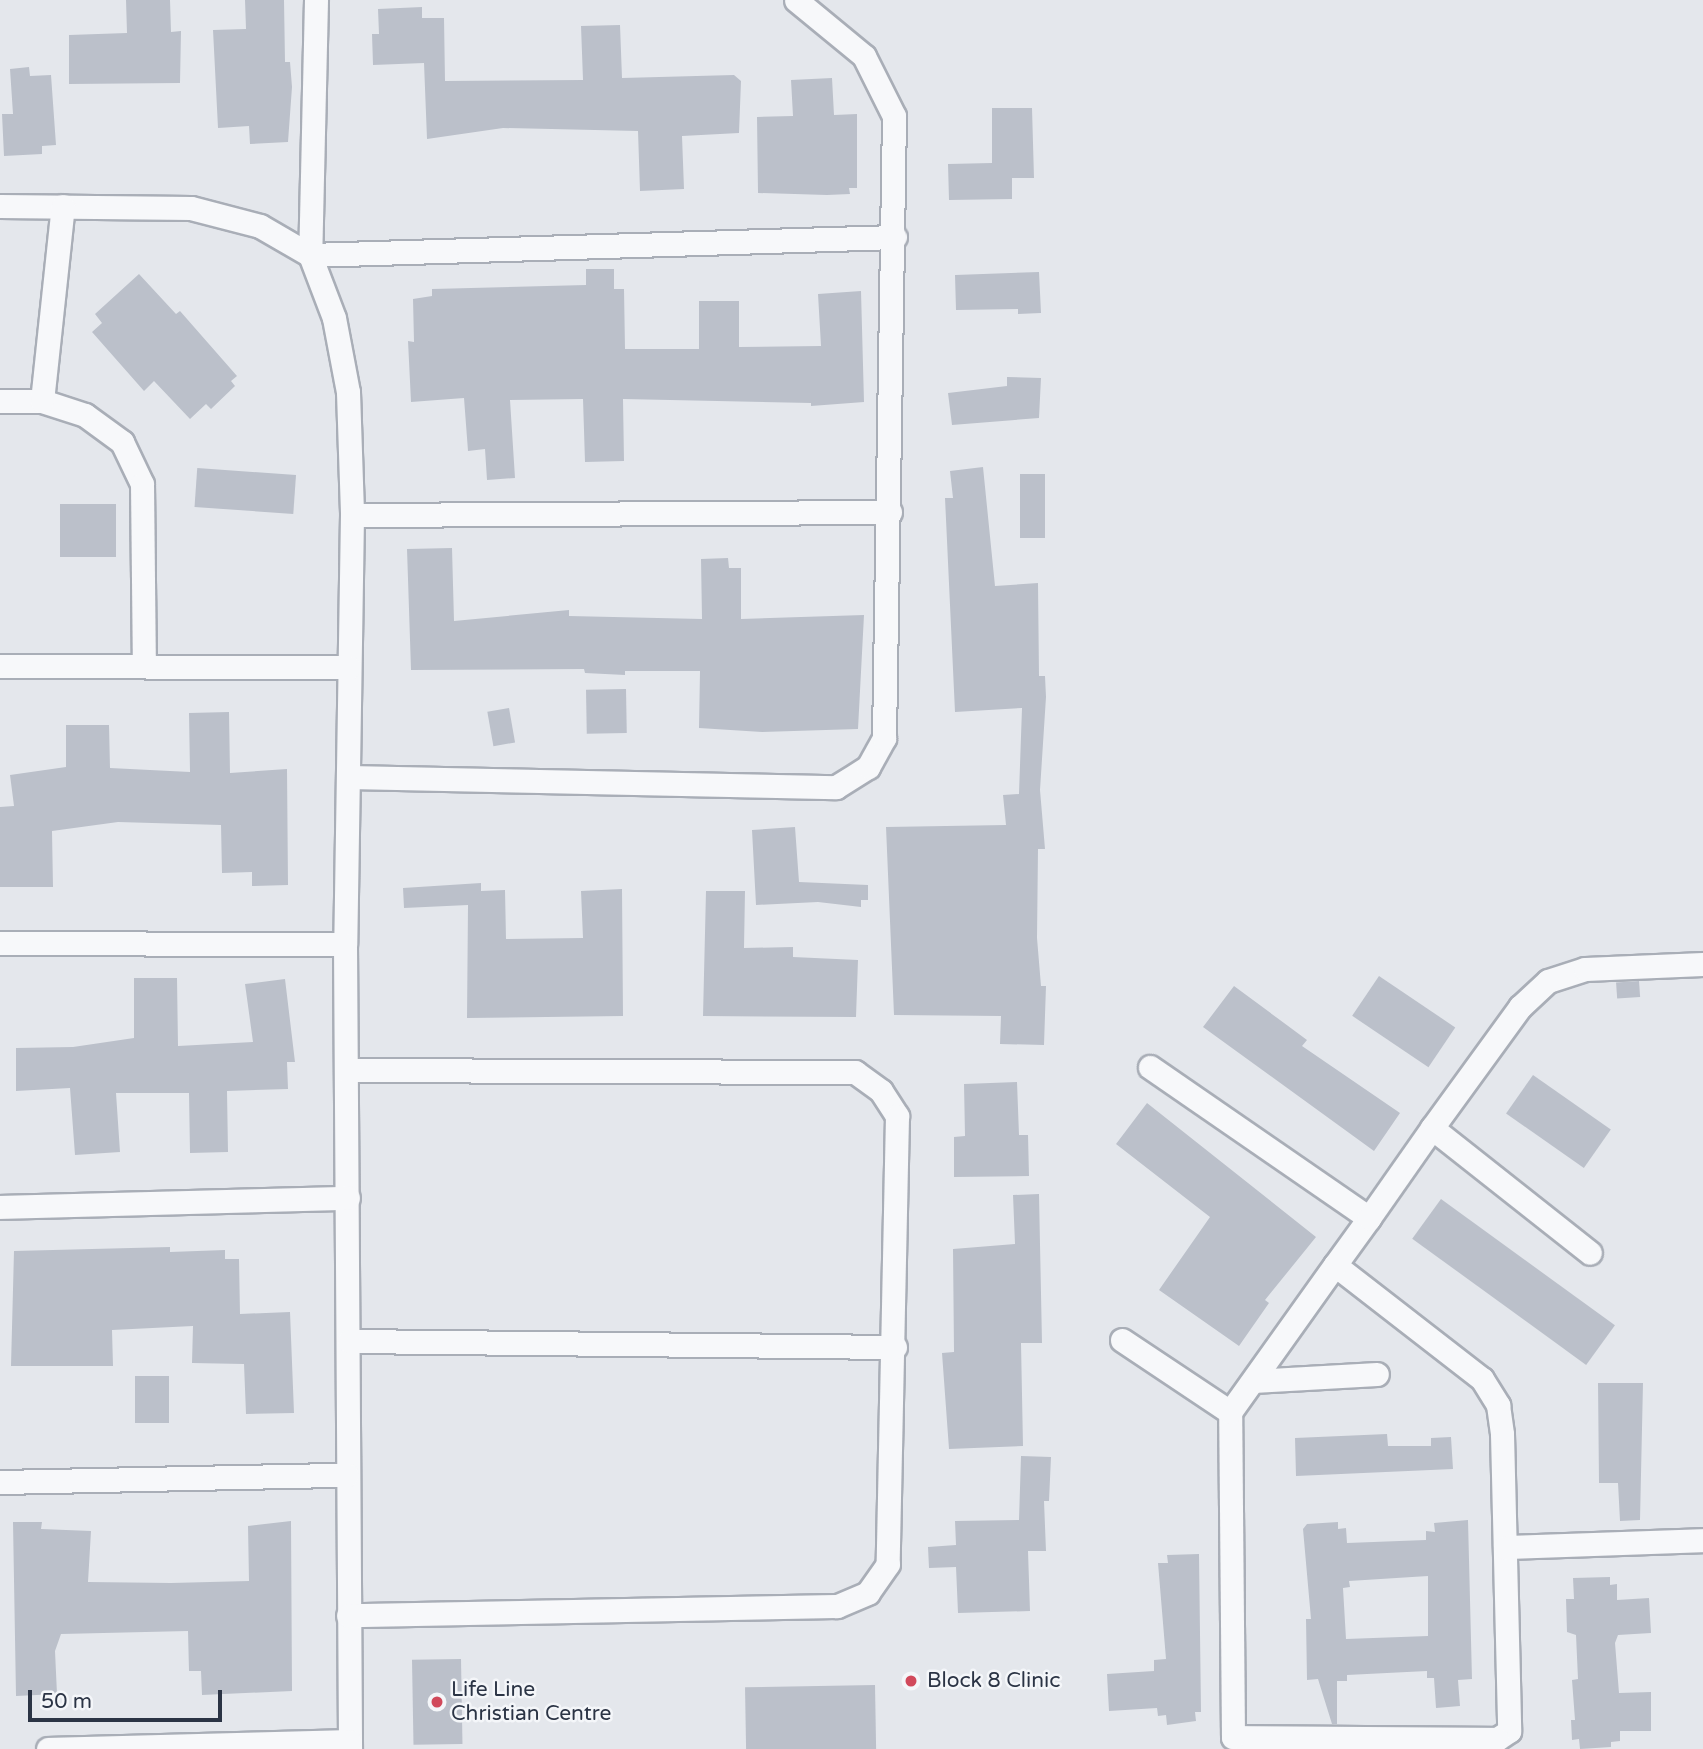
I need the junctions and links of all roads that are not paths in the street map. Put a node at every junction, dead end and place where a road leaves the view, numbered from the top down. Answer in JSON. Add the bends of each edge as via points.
{"nodes":[{"id":1,"x":316,"y":0,"type":"edge"},
{"id":2,"x":796,"y":0,"type":"edge"},
{"id":3,"x":0,"y":206,"type":"edge"},
{"id":4,"x":63,"y":206,"type":"junction"},
{"id":5,"x":895,"y":237,"type":"junction"},
{"id":6,"x":310,"y":255,"type":"junction"},
{"id":7,"x":0,"y":401,"type":"edge"},
{"id":8,"x":42,"y":401,"type":"junction"},
{"id":9,"x":890,"y":512,"type":"junction"},
{"id":10,"x":352,"y":515,"type":"junction"},
{"id":11,"x":144,"y":664,"type":"junction"},
{"id":12,"x":0,"y":666,"type":"edge"},
{"id":13,"x":349,"y":667,"type":"junction"},
{"id":14,"x":349,"y":777,"type":"junction"},
{"id":15,"x":0,"y":943,"type":"edge"},
{"id":16,"x":345,"y":944,"type":"junction"},
{"id":17,"x":1703,"y":964,"type":"edge"},
{"id":18,"x":1150,"y":1067,"type":"dead end"},
{"id":19,"x":346,"y":1070,"type":"junction"},
{"id":20,"x":1432,"y":1128,"type":"junction"},
{"id":21,"x":348,"y":1198,"type":"junction"},
{"id":22,"x":0,"y":1207,"type":"edge"},
{"id":23,"x":1369,"y":1218,"type":"junction"},
{"id":24,"x":1590,"y":1253,"type":"dead end"},
{"id":25,"x":1335,"y":1265,"type":"junction"},
{"id":26,"x":1122,"y":1340,"type":"dead end"},
{"id":27,"x":349,"y":1341,"type":"junction"},
{"id":28,"x":895,"y":1347,"type":"junction"},
{"id":29,"x":1377,"y":1374,"type":"dead end"},
{"id":30,"x":1253,"y":1381,"type":"junction"},
{"id":31,"x":1230,"y":1412,"type":"junction"},
{"id":32,"x":347,"y":1475,"type":"junction"},
{"id":33,"x":0,"y":1482,"type":"edge"},
{"id":34,"x":1703,"y":1540,"type":"edge"},
{"id":35,"x":1505,"y":1547,"type":"junction"},
{"id":36,"x":348,"y":1615,"type":"junction"},
{"id":37,"x":350,"y":1745,"type":"edge"},
{"id":38,"x":48,"y":1749,"type":"edge"}],
"edges":[{"from":1,"to":6,"type":"street"},
{"from":2,"to":5,"type":"street","via":[[864,56],[885,91],[894,116]]},
{"from":3,"to":4,"type":"street"},
{"from":4,"to":6,"type":"street","via":[[191,208],[260,226]]},
{"from":4,"to":8,"type":"street"},
{"from":5,"to":6,"type":"street"},
{"from":5,"to":9,"type":"street"},
{"from":6,"to":10,"type":"street","via":[[334,318],[348,392]]},
{"from":7,"to":8,"type":"street"},
{"from":8,"to":11,"type":"street","via":[[85,415],[122,442],[142,484]]},
{"from":9,"to":10,"type":"street"},
{"from":9,"to":14,"type":"street","via":[[884,738],[868,767],[836,787]]},
{"from":10,"to":13,"type":"street"},
{"from":11,"to":12,"type":"street"},
{"from":11,"to":13,"type":"street"},
{"from":13,"to":14,"type":"street"},
{"from":14,"to":16,"type":"street"},
{"from":15,"to":16,"type":"street"},
{"from":16,"to":19,"type":"street"},
{"from":17,"to":20,"type":"street","via":[[1585,969],[1548,982],[1520,1007]]},
{"from":18,"to":23,"type":"street"},
{"from":19,"to":21,"type":"street"},
{"from":19,"to":28,"type":"street","via":[[855,1072],[881,1091],[897,1116]]},
{"from":20,"to":23,"type":"street"},
{"from":20,"to":24,"type":"street"},
{"from":21,"to":22,"type":"street"},
{"from":21,"to":27,"type":"street"},
{"from":23,"to":25,"type":"street"},
{"from":25,"to":30,"type":"street"},
{"from":25,"to":35,"type":"street","via":[[1482,1379],[1498,1405]]},
{"from":26,"to":31,"type":"street"},
{"from":27,"to":28,"type":"street"},
{"from":27,"to":32,"type":"street"},
{"from":28,"to":36,"type":"street","via":[[888,1564],[868,1593],[837,1606]]},
{"from":29,"to":30,"type":"street"},
{"from":30,"to":31,"type":"street"},
{"from":31,"to":35,"type":"street","via":[[1233,1737],[1504,1736],[1508,1731]]},
{"from":32,"to":33,"type":"street"},
{"from":32,"to":36,"type":"street"},
{"from":34,"to":35,"type":"street"},
{"from":36,"to":37,"type":"street"},
{"from":37,"to":38,"type":"street"}]}
